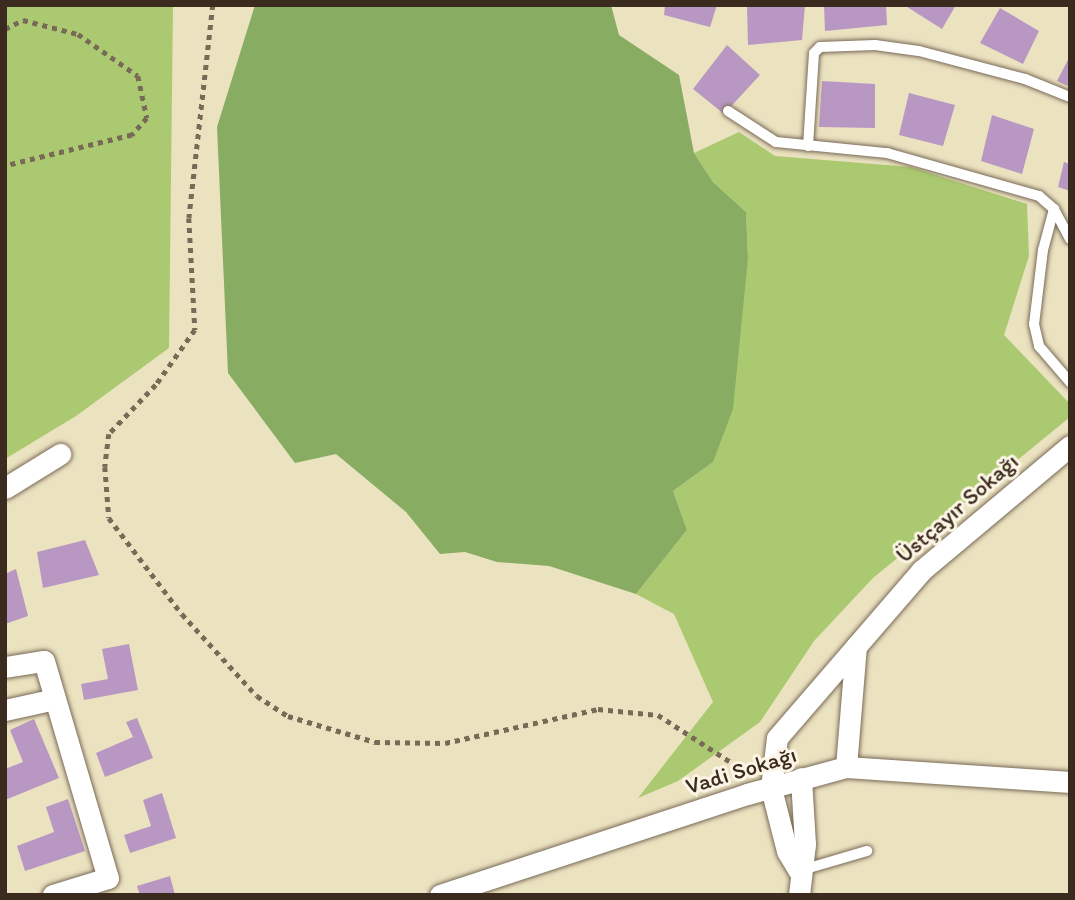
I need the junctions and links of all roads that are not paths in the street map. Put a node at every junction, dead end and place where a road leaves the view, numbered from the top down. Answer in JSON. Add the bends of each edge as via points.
{"nodes":[{"id":1,"x":1070,"y":97,"type":"edge"},
{"id":2,"x":728,"y":111,"type":"dead end"},
{"id":3,"x":808,"y":146,"type":"junction"},
{"id":4,"x":1054,"y":209,"type":"junction"},
{"id":5,"x":1070,"y":239,"type":"edge"},
{"id":6,"x":1070,"y":382,"type":"edge"},
{"id":7,"x":1070,"y":446,"type":"edge"},
{"id":8,"x":60,"y":454,"type":"dead end"},
{"id":9,"x":5,"y":488,"type":"edge"},
{"id":10,"x":856,"y":646,"type":"junction"},
{"id":11,"x":5,"y":667,"type":"edge"},
{"id":12,"x":55,"y":699,"type":"junction"},
{"id":13,"x":5,"y":710,"type":"edge"},
{"id":14,"x":846,"y":767,"type":"junction"},
{"id":15,"x":801,"y":778,"type":"junction"},
{"id":16,"x":1070,"y":782,"type":"edge"},
{"id":17,"x":771,"y":788,"type":"junction"},
{"id":18,"x":867,"y":851,"type":"dead end"},
{"id":19,"x":799,"y":871,"type":"junction"},
{"id":20,"x":53,"y":895,"type":"edge"},
{"id":21,"x":440,"y":895,"type":"edge"},
{"id":22,"x":799,"y":895,"type":"edge"}],
"edges":[{"from":1,"to":3,"type":"lane","via":[[1014,75],[919,51],[875,45],[820,47],[814,53]]},
{"from":2,"to":3,"type":"lane","via":[[775,142]]},
{"from":3,"to":4,"type":"lane","via":[[887,153],[1039,196]]},
{"from":4,"to":5,"type":"lane"},
{"from":4,"to":6,"type":"lane","via":[[1043,250],[1034,324],[1039,346]]},
{"from":7,"to":10,"type":"street","name":"Üstçayır Sokağı","via":[[922,570]]},
{"from":8,"to":9,"type":"street"},
{"from":10,"to":14,"type":"street"},
{"from":10,"to":17,"type":"street","name":"Üstçayır Sokağı","via":[[777,738]]},
{"from":11,"to":12,"type":"street","via":[[44,661]]},
{"from":12,"to":13,"type":"street"},
{"from":12,"to":20,"type":"street","via":[[108,878]]},
{"from":14,"to":15,"type":"street","name":"Vadi Sokağı"},
{"from":14,"to":16,"type":"street","name":"Vadi Sokağı"},
{"from":15,"to":17,"type":"street","name":"Vadi Sokağı"},
{"from":15,"to":19,"type":"street","via":[[805,844]]},
{"from":17,"to":19,"type":"street","via":[[787,851]]},
{"from":17,"to":21,"type":"street","name":"Vadi Sokağı"},
{"from":18,"to":19,"type":"lane"},
{"from":19,"to":22,"type":"street"}]}
